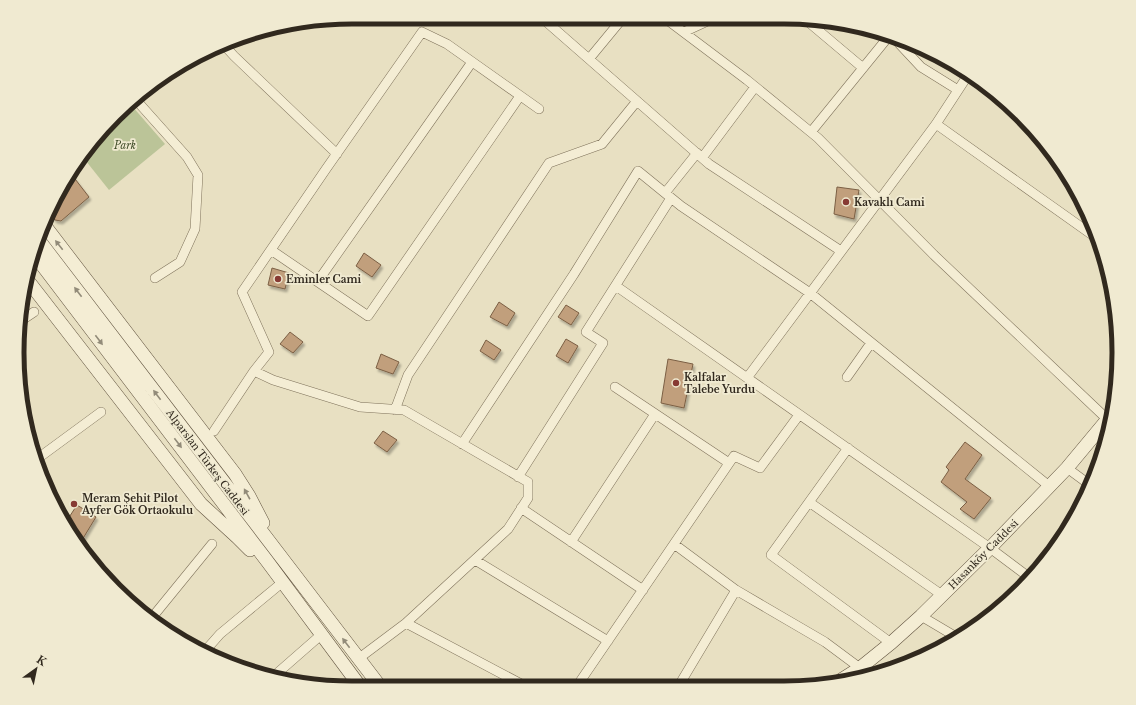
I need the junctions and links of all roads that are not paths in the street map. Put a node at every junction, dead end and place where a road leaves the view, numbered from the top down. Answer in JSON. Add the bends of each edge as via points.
{"nodes":[{"id":1,"x":549,"y":24,"type":"edge"},
{"id":2,"x":618,"y":24,"type":"edge"},
{"id":3,"x":673,"y":24,"type":"edge"},
{"id":4,"x":701,"y":24,"type":"edge"},
{"id":5,"x":813,"y":26,"type":"edge"},
{"id":6,"x":684,"y":32,"type":"junction"},
{"id":7,"x":886,"y":40,"type":"edge"},
{"id":8,"x":901,"y":46,"type":"edge"},
{"id":9,"x":227,"y":49,"type":"edge"},
{"id":10,"x":588,"y":59,"type":"junction"},
{"id":11,"x":472,"y":62,"type":"junction"},
{"id":12,"x":863,"y":68,"type":"junction"},
{"id":13,"x":966,"y":79,"type":"edge"},
{"id":14,"x":755,"y":87,"type":"junction"},
{"id":15,"x":958,"y":90,"type":"junction"},
{"id":16,"x":520,"y":96,"type":"junction"},
{"id":17,"x":637,"y":101,"type":"junction"},
{"id":18,"x":139,"y":103,"type":"edge"},
{"id":19,"x":539,"y":109,"type":"dead end"},
{"id":20,"x":936,"y":124,"type":"junction"},
{"id":21,"x":811,"y":132,"type":"junction"},
{"id":22,"x":337,"y":154,"type":"junction"},
{"id":23,"x":700,"y":156,"type":"junction"},
{"id":24,"x":668,"y":196,"type":"junction"},
{"id":25,"x":880,"y":200,"type":"junction"},
{"id":26,"x":48,"y":230,"type":"edge"},
{"id":27,"x":1089,"y":233,"type":"edge"},
{"id":28,"x":42,"y":244,"type":"edge"},
{"id":29,"x":271,"y":250,"type":"junction"},
{"id":30,"x":841,"y":251,"type":"junction"},
{"id":31,"x":38,"y":258,"type":"edge"},
{"id":32,"x":155,"y":278,"type":"dead end"},
{"id":33,"x":318,"y":281,"type":"junction"},
{"id":34,"x":31,"y":284,"type":"edge"},
{"id":35,"x":616,"y":286,"type":"junction"},
{"id":36,"x":810,"y":293,"type":"junction"},
{"id":37,"x":34,"y":312,"type":"dead end"},
{"id":38,"x":26,"y":317,"type":"edge"},
{"id":39,"x":871,"y":343,"type":"junction"},
{"id":40,"x":254,"y":371,"type":"junction"},
{"id":41,"x":847,"y":377,"type":"dead end"},
{"id":42,"x":747,"y":378,"type":"junction"},
{"id":43,"x":615,"y":387,"type":"dead end"},
{"id":44,"x":395,"y":410,"type":"junction"},
{"id":45,"x":101,"y":412,"type":"dead end"},
{"id":46,"x":655,"y":414,"type":"junction"},
{"id":47,"x":1106,"y":414,"type":"edge"},
{"id":48,"x":798,"y":415,"type":"junction"},
{"id":49,"x":1105,"y":421,"type":"edge"},
{"id":50,"x":214,"y":431,"type":"dead end"},
{"id":51,"x":462,"y":444,"type":"junction"},
{"id":52,"x":848,"y":448,"type":"junction"},
{"id":53,"x":41,"y":456,"type":"edge"},
{"id":54,"x":729,"y":463,"type":"junction"},
{"id":55,"x":1067,"y":468,"type":"junction"},
{"id":56,"x":518,"y":477,"type":"junction"},
{"id":57,"x":1085,"y":482,"type":"edge"},
{"id":58,"x":1049,"y":486,"type":"junction"},
{"id":59,"x":809,"y":502,"type":"junction"},
{"id":60,"x":521,"y":508,"type":"junction"},
{"id":61,"x":571,"y":542,"type":"junction"},
{"id":62,"x":212,"y":544,"type":"dead end"},
{"id":63,"x":674,"y":544,"type":"junction"},
{"id":64,"x":990,"y":548,"type":"junction"},
{"id":65,"x":475,"y":560,"type":"junction"},
{"id":66,"x":1025,"y":574,"type":"edge"},
{"id":67,"x":278,"y":586,"type":"junction"},
{"id":68,"x":643,"y":590,"type":"junction"},
{"id":69,"x":736,"y":590,"type":"junction"},
{"id":70,"x":942,"y":595,"type":"junction"},
{"id":71,"x":320,"y":609,"type":"junction"},
{"id":72,"x":155,"y":614,"type":"edge"},
{"id":73,"x":921,"y":616,"type":"junction"},
{"id":74,"x":310,"y":618,"type":"junction"},
{"id":75,"x":406,"y":623,"type":"junction"},
{"id":76,"x":322,"y":634,"type":"junction"},
{"id":77,"x":952,"y":634,"type":"edge"},
{"id":78,"x":608,"y":641,"type":"junction"},
{"id":79,"x":891,"y":643,"type":"junction"},
{"id":80,"x":208,"y":647,"type":"edge"},
{"id":81,"x":358,"y":659,"type":"junction"},
{"id":82,"x":860,"y":668,"type":"junction"},
{"id":83,"x":278,"y":673,"type":"edge"},
{"id":84,"x":849,"y":675,"type":"edge"},
{"id":85,"x":356,"y":681,"type":"edge"},
{"id":86,"x":374,"y":681,"type":"edge"},
{"id":87,"x":516,"y":681,"type":"edge"},
{"id":88,"x":580,"y":681,"type":"edge"},
{"id":89,"x":682,"y":681,"type":"edge"}],
"edges":[{"from":1,"to":10,"type":"street"},
{"from":2,"to":10,"type":"street"},
{"from":3,"to":6,"type":"street"},
{"from":4,"to":6,"type":"street"},
{"from":5,"to":12,"type":"street"},
{"from":6,"to":14,"type":"street"},
{"from":7,"to":12,"type":"street"},
{"from":8,"to":15,"type":"street","via":[[920,67]]},
{"from":9,"to":22,"type":"street"},
{"from":10,"to":17,"type":"street"},
{"from":11,"to":16,"type":"street"},
{"from":11,"to":22,"type":"street","via":[[447,44],[422,32]]},
{"from":11,"to":33,"type":"street"},
{"from":12,"to":21,"type":"street"},
{"from":13,"to":15,"type":"street"},
{"from":14,"to":21,"type":"street"},
{"from":14,"to":23,"type":"street"},
{"from":15,"to":20,"type":"street"},
{"from":16,"to":19,"type":"street"},
{"from":16,"to":33,"type":"street","via":[[368,316]]},
{"from":17,"to":23,"type":"street"},
{"from":17,"to":44,"type":"street","via":[[602,144],[549,163],[408,375]]},
{"from":18,"to":32,"type":"street","via":[[187,157],[198,175],[195,229],[180,262]]},
{"from":20,"to":25,"type":"street"},
{"from":20,"to":27,"type":"street"},
{"from":21,"to":25,"type":"street"},
{"from":22,"to":29,"type":"street"},
{"from":23,"to":24,"type":"street"},
{"from":23,"to":30,"type":"street"},
{"from":24,"to":35,"type":"street"},
{"from":24,"to":36,"type":"street"},
{"from":24,"to":51,"type":"street","via":[[638,171],[574,274]]},
{"from":25,"to":30,"type":"street"},
{"from":25,"to":47,"type":"street","via":[[934,255]]},
{"from":71,"to":26,"type":"main road","one_way":true,"via":[[309,585],[263,524],[235,474]]},
{"from":71,"to":28,"type":"main road","name":"Alparslan Türkeş Caddesi","one_way":true},
{"from":29,"to":33,"type":"street"},
{"from":29,"to":40,"type":"street","via":[[242,292],[269,352]]},
{"from":30,"to":36,"type":"street"},
{"from":31,"to":74,"type":"main road","name":"Alparslan Türkeş Caddesi","one_way":true},
{"from":34,"to":67,"type":"main road","via":[[196,499],[244,543]]},
{"from":35,"to":42,"type":"street"},
{"from":35,"to":56,"type":"street","via":[[586,332],[603,343]]},
{"from":36,"to":39,"type":"street"},
{"from":36,"to":42,"type":"street"},
{"from":37,"to":38,"type":"street"},
{"from":39,"to":41,"type":"street"},
{"from":39,"to":58,"type":"street"},
{"from":40,"to":44,"type":"street","via":[[273,380],[360,407]]},
{"from":40,"to":50,"type":"street"},
{"from":42,"to":48,"type":"street"},
{"from":43,"to":46,"type":"street"},
{"from":44,"to":51,"type":"street","via":[[404,410]]},
{"from":45,"to":53,"type":"street"},
{"from":46,"to":54,"type":"street"},
{"from":46,"to":61,"type":"street"},
{"from":48,"to":52,"type":"street"},
{"from":48,"to":54,"type":"street","via":[[760,468],[734,456]]},
{"from":49,"to":55,"type":"main road","name":"Hasanköy Caddesi"},
{"from":51,"to":56,"type":"street"},
{"from":52,"to":59,"type":"street"},
{"from":52,"to":64,"type":"street"},
{"from":54,"to":63,"type":"street"},
{"from":55,"to":57,"type":"street"},
{"from":55,"to":58,"type":"main road","name":"Hasanköy Caddesi"},
{"from":56,"to":60,"type":"street","via":[[528,482],[528,498]]},
{"from":58,"to":64,"type":"main road","name":"Hasanköy Caddesi"},
{"from":59,"to":70,"type":"street"},
{"from":59,"to":79,"type":"street","via":[[771,555]]},
{"from":60,"to":61,"type":"street"},
{"from":60,"to":65,"type":"street","via":[[508,529]]},
{"from":61,"to":68,"type":"street"},
{"from":62,"to":72,"type":"street"},
{"from":63,"to":68,"type":"street"},
{"from":63,"to":69,"type":"street"},
{"from":64,"to":66,"type":"street"},
{"from":64,"to":70,"type":"main road","name":"Hasanköy Caddesi"},
{"from":65,"to":75,"type":"street"},
{"from":65,"to":78,"type":"street"},
{"from":67,"to":74,"type":"main road","via":[[290,602]]},
{"from":67,"to":80,"type":"street","via":[[220,634]]},
{"from":68,"to":78,"type":"street"},
{"from":69,"to":82,"type":"street","via":[[825,642]]},
{"from":69,"to":89,"type":"street"},
{"from":70,"to":73,"type":"main road","name":"Hasanköy Caddesi"},
{"from":81,"to":71,"type":"main road","name":"Alparslan Türkeş Caddesi","one_way":true},
{"from":73,"to":77,"type":"street"},
{"from":73,"to":79,"type":"main road","name":"Hasanköy Caddesi"},
{"from":74,"to":76,"type":"main road","name":"Alparslan Türkeş Caddesi"},
{"from":75,"to":81,"type":"street"},
{"from":75,"to":87,"type":"street"},
{"from":76,"to":83,"type":"street"},
{"from":76,"to":85,"type":"main road","name":"Alparslan Türkeş Caddesi"},
{"from":78,"to":88,"type":"street"},
{"from":79,"to":82,"type":"main road","name":"Hasanköy Caddesi"},
{"from":81,"to":86,"type":"main road","name":"Alparslan Türkeş Caddesi"},
{"from":82,"to":84,"type":"main road","name":"Hasanköy Caddesi"}]}
